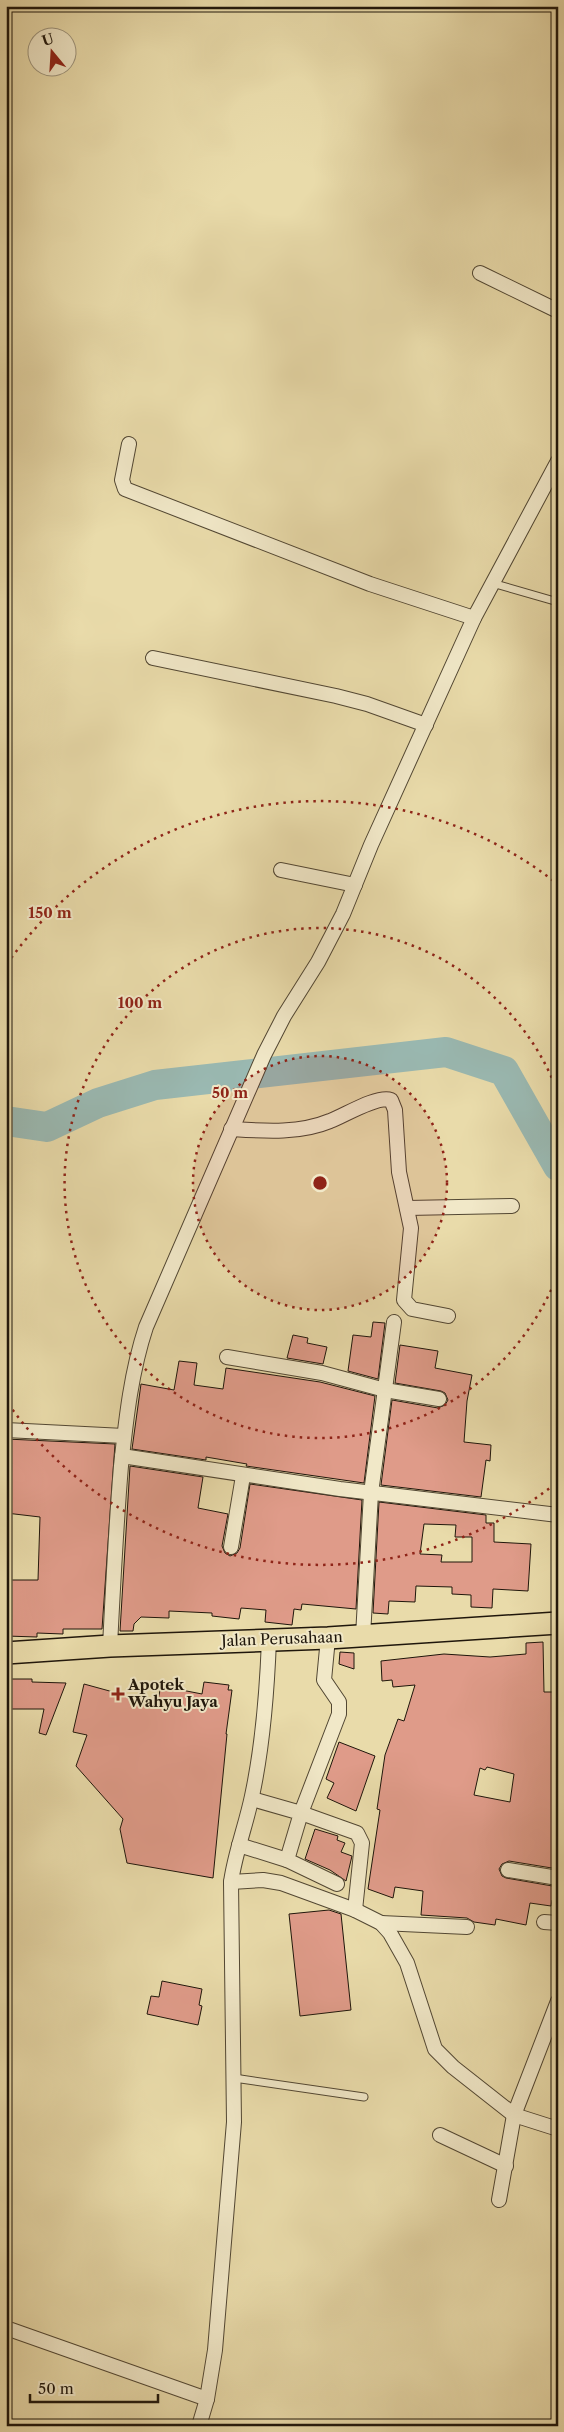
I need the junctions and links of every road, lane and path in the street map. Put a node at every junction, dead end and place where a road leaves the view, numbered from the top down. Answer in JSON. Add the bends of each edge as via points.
{"nodes":[{"id":1,"x":480,"y":273,"type":"dead end"},
{"id":2,"x":558,"y":311,"type":"edge"},
{"id":3,"x":129,"y":444,"type":"dead end"},
{"id":4,"x":558,"y":462,"type":"edge"},
{"id":5,"x":492,"y":583,"type":"junction"},
{"id":6,"x":558,"y":602,"type":"edge"},
{"id":7,"x":474,"y":618,"type":"junction"},
{"id":8,"x":153,"y":658,"type":"dead end"},
{"id":9,"x":426,"y":725,"type":"junction"},
{"id":10,"x":281,"y":870,"type":"dead end"},
{"id":11,"x":355,"y":885,"type":"junction"},
{"id":12,"x":231,"y":1129,"type":"junction"},
{"id":13,"x":512,"y":1206,"type":"dead end"},
{"id":14,"x":406,"y":1208,"type":"junction"},
{"id":15,"x":448,"y":1316,"type":"dead end"},
{"id":16,"x":394,"y":1322,"type":"dead end"},
{"id":17,"x":227,"y":1357,"type":"dead end"},
{"id":18,"x":385,"y":1390,"type":"junction"},
{"id":19,"x":439,"y":1399,"type":"dead end"},
{"id":20,"x":6,"y":1430,"type":"edge"},
{"id":21,"x":124,"y":1436,"type":"junction"},
{"id":22,"x":122,"y":1456,"type":"junction"},
{"id":23,"x":243,"y":1476,"type":"junction"},
{"id":24,"x":371,"y":1492,"type":"junction"},
{"id":25,"x":558,"y":1515,"type":"edge"},
{"id":26,"x":231,"y":1547,"type":"dead end"},
{"id":27,"x":558,"y":1623,"type":"edge"},
{"id":28,"x":363,"y":1636,"type":"junction"},
{"id":29,"x":328,"y":1638,"type":"junction"},
{"id":30,"x":269,"y":1640,"type":"junction"},
{"id":31,"x":110,"y":1646,"type":"junction"},
{"id":32,"x":6,"y":1653,"type":"edge"},
{"id":33,"x":252,"y":1799,"type":"junction"},
{"id":34,"x":301,"y":1813,"type":"junction"},
{"id":35,"x":239,"y":1846,"type":"junction"},
{"id":36,"x":286,"y":1860,"type":"junction"},
{"id":37,"x":508,"y":1870,"type":"dead end"},
{"id":38,"x":558,"y":1878,"type":"edge"},
{"id":39,"x":232,"y":1882,"type":"junction"},
{"id":40,"x":337,"y":1884,"type":"dead end"},
{"id":41,"x":355,"y":1910,"type":"junction"},
{"id":42,"x":380,"y":1922,"type":"junction"},
{"id":43,"x":467,"y":1927,"type":"dead end"},
{"id":44,"x":558,"y":2001,"type":"edge"},
{"id":45,"x":234,"y":2078,"type":"junction"},
{"id":46,"x":364,"y":2097,"type":"dead end"},
{"id":47,"x":514,"y":2115,"type":"junction"},
{"id":48,"x":558,"y":2129,"type":"edge"},
{"id":49,"x":440,"y":2135,"type":"dead end"},
{"id":50,"x":506,"y":2166,"type":"junction"},
{"id":51,"x":499,"y":2200,"type":"dead end"},
{"id":52,"x":6,"y":2328,"type":"edge"},
{"id":53,"x":207,"y":2399,"type":"junction"},
{"id":54,"x":199,"y":2426,"type":"edge"}],
"edges":[{"from":1,"to":2,"type":"street"},
{"from":3,"to":7,"type":"street","via":[[122,480],[125,489],[370,584]]},
{"from":4,"to":5,"type":"street"},
{"from":5,"to":6,"type":"lane"},
{"from":5,"to":7,"type":"street"},
{"from":7,"to":9,"type":"street"},
{"from":8,"to":9,"type":"street","via":[[336,696]]},
{"from":9,"to":11,"type":"street"},
{"from":10,"to":11,"type":"street"},
{"from":11,"to":12,"type":"street","via":[[318,962],[264,1055]]},
{"from":12,"to":14,"type":"street","via":[[302,1128],[328,1122],[381,1099],[391,1100],[395,1110],[399,1172]]},
{"from":12,"to":21,"type":"street","via":[[146,1327]]},
{"from":13,"to":14,"type":"street"},
{"from":14,"to":15,"type":"street","via":[[411,1234],[404,1300],[412,1309]]},
{"from":16,"to":18,"type":"street"},
{"from":17,"to":18,"type":"street","via":[[322,1374]]},
{"from":18,"to":19,"type":"street"},
{"from":18,"to":24,"type":"street"},
{"from":20,"to":21,"type":"street"},
{"from":21,"to":22,"type":"street"},
{"from":22,"to":23,"type":"street"},
{"from":22,"to":31,"type":"street"},
{"from":23,"to":24,"type":"street"},
{"from":23,"to":26,"type":"street"},
{"from":24,"to":25,"type":"street"},
{"from":24,"to":28,"type":"street"},
{"from":27,"to":28,"type":"main road","name":"Jalan Perusahaan"},
{"from":28,"to":29,"type":"main road","name":"Jalan Perusahaan"},
{"from":29,"to":30,"type":"main road","name":"Jalan Perusahaan"},
{"from":29,"to":34,"type":"street","via":[[324,1680],[339,1702],[339,1714]]},
{"from":30,"to":31,"type":"main road","name":"Jalan Perusahaan"},
{"from":30,"to":33,"type":"street","via":[[262,1743]]},
{"from":31,"to":32,"type":"main road","name":"Jalan Perusahaan"},
{"from":33,"to":34,"type":"street"},
{"from":33,"to":35,"type":"street"},
{"from":34,"to":36,"type":"street"},
{"from":34,"to":41,"type":"street","via":[[357,1833],[360,1837]]},
{"from":35,"to":36,"type":"street"},
{"from":35,"to":39,"type":"street"},
{"from":36,"to":40,"type":"street"},
{"from":37,"to":38,"type":"street"},
{"from":39,"to":41,"type":"street","via":[[272,1881]]},
{"from":39,"to":45,"type":"street"},
{"from":41,"to":42,"type":"street"},
{"from":42,"to":43,"type":"street"},
{"from":42,"to":47,"type":"street","via":[[407,1963],[433,2046]]},
{"from":44,"to":47,"type":"street"},
{"from":45,"to":46,"type":"lane"},
{"from":45,"to":53,"type":"street","via":[[233,2132],[215,2350]]},
{"from":47,"to":48,"type":"street"},
{"from":47,"to":50,"type":"street"},
{"from":49,"to":50,"type":"street"},
{"from":50,"to":51,"type":"street"},
{"from":52,"to":53,"type":"street"},
{"from":53,"to":54,"type":"street"}]}
